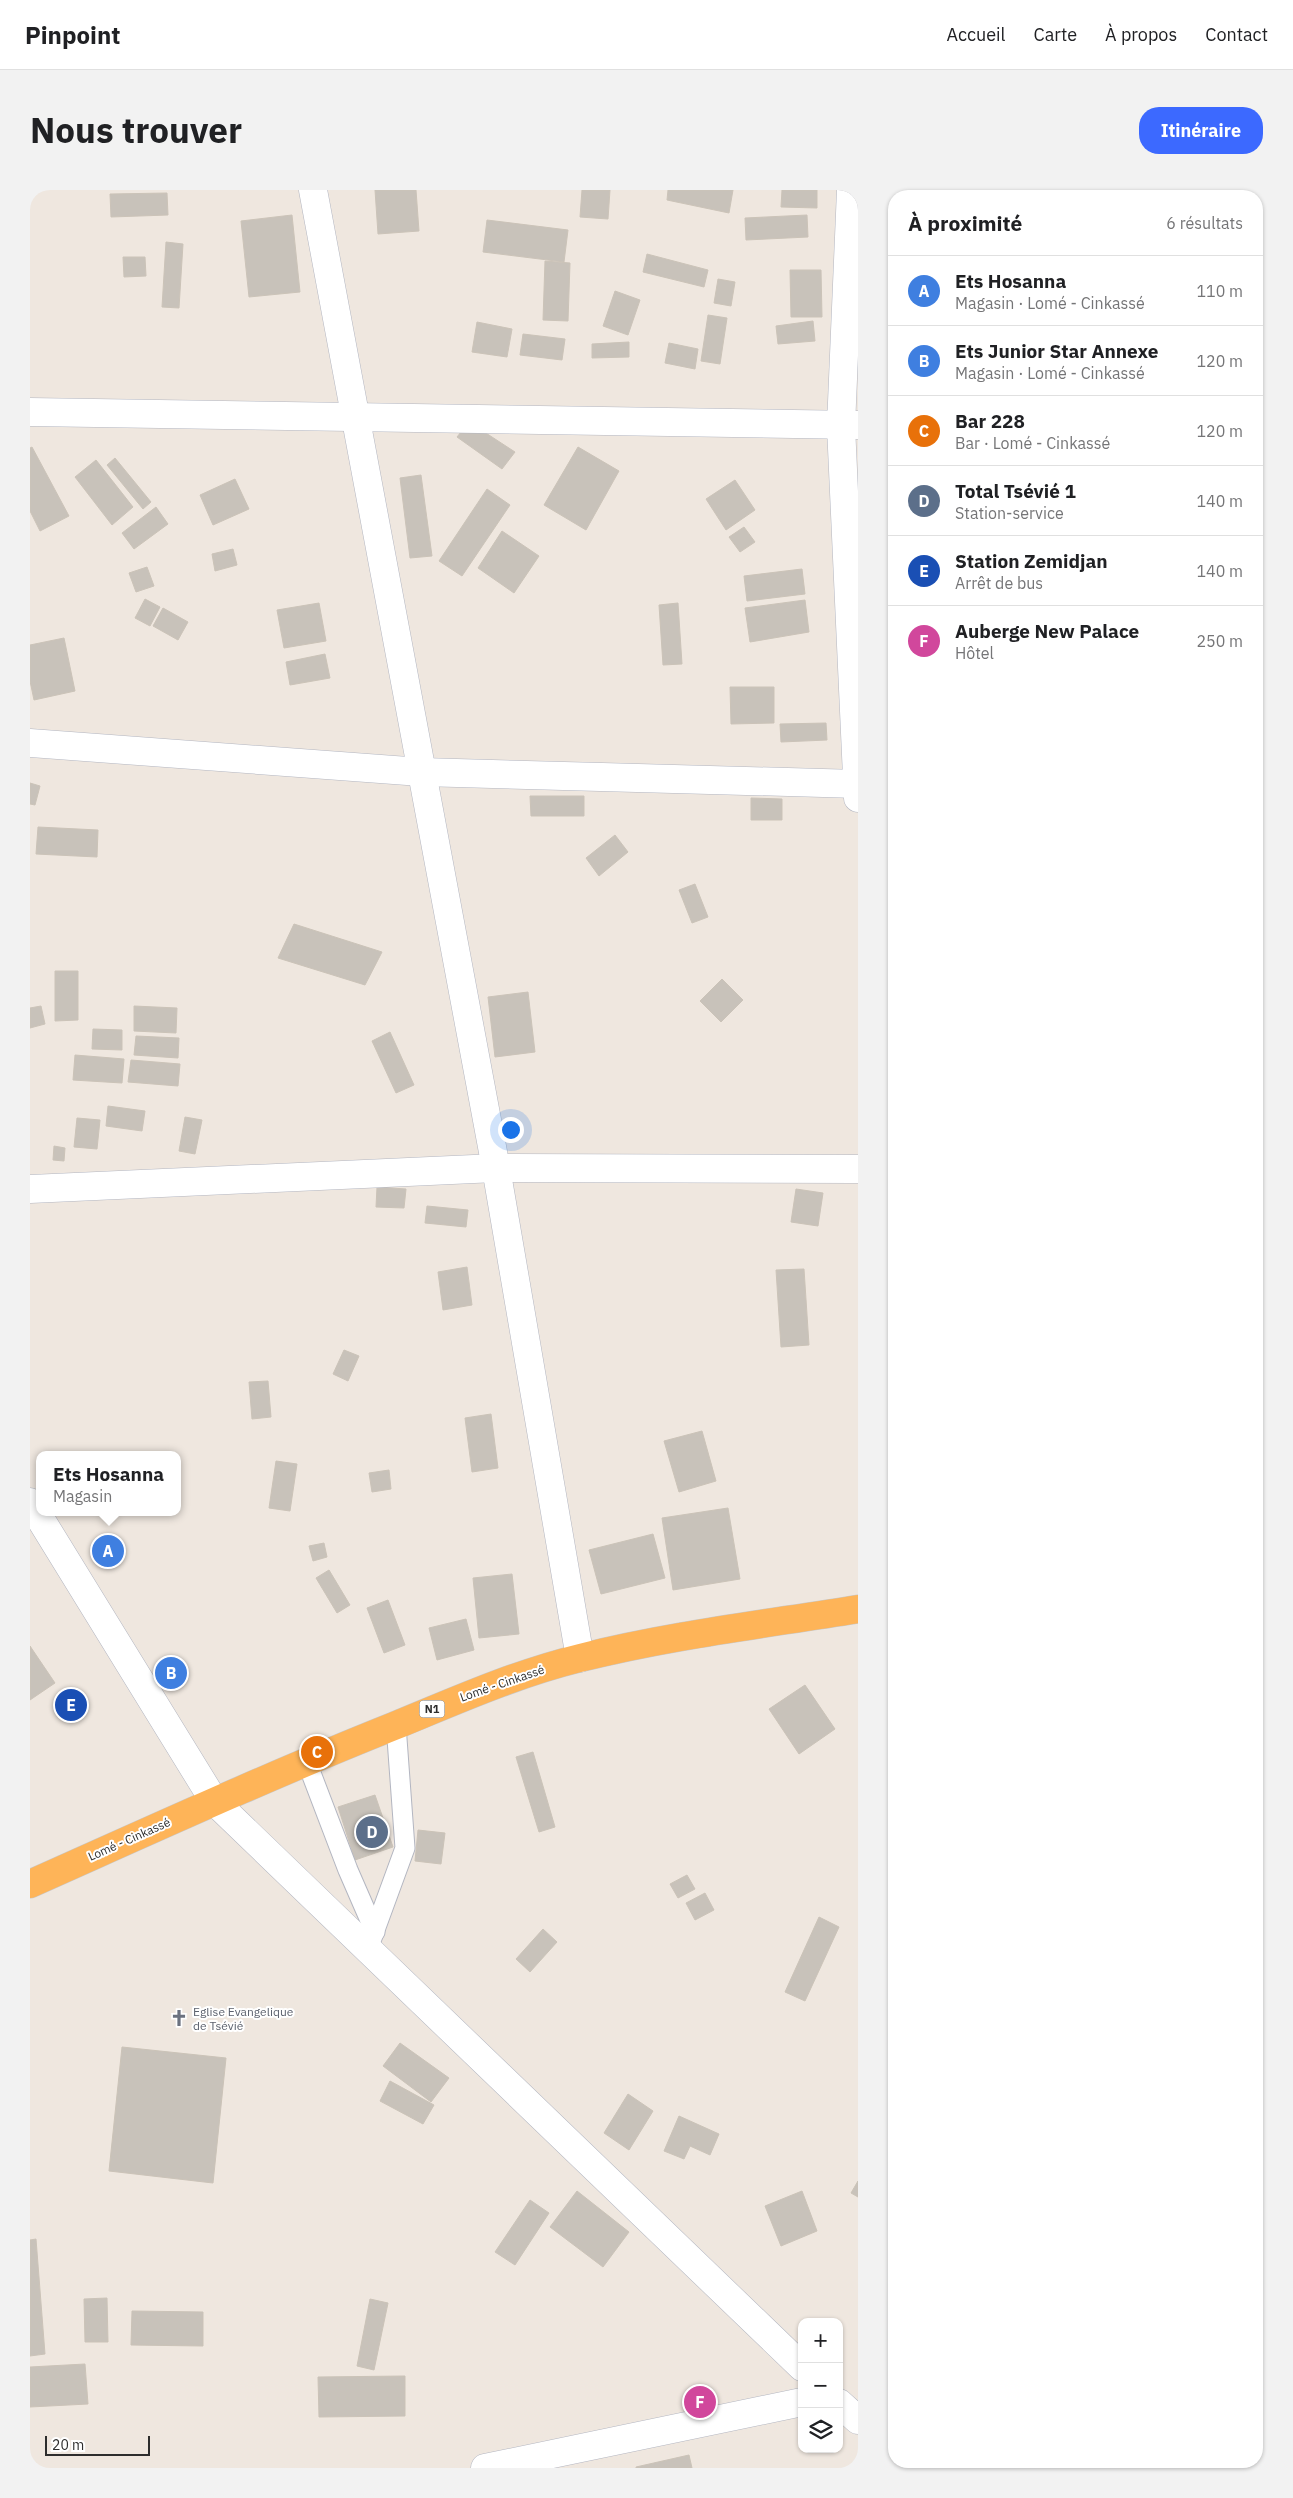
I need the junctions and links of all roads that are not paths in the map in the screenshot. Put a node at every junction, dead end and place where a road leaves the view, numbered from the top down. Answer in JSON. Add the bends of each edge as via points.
{"nodes":[{"id":1,"x":313,"y":190,"type":"edge"},
{"id":2,"x":850,"y":190,"type":"edge"},
{"id":3,"x":30,"y":412,"type":"edge"},
{"id":4,"x":356,"y":418,"type":"junction"},
{"id":5,"x":849,"y":425,"type":"edge"},
{"id":6,"x":30,"y":743,"type":"edge"},
{"id":7,"x":421,"y":772,"type":"junction"},
{"id":8,"x":857,"y":789,"type":"edge"},
{"id":9,"x":496,"y":1168,"type":"junction"},
{"id":10,"x":858,"y":1169,"type":"edge"},
{"id":11,"x":30,"y":1189,"type":"edge"},
{"id":12,"x":39,"y":1516,"type":"edge"},
{"id":13,"x":858,"y":1609,"type":"edge"},
{"id":14,"x":580,"y":1658,"type":"junction"},
{"id":15,"x":396,"y":1725,"type":"junction"},
{"id":16,"x":306,"y":1760,"type":"junction"},
{"id":17,"x":214,"y":1801,"type":"junction"},
{"id":18,"x":30,"y":1884,"type":"edge"},
{"id":19,"x":372,"y":1940,"type":"junction"},
{"id":20,"x":798,"y":2363,"type":"edge"},
{"id":21,"x":858,"y":2392,"type":"edge"},
{"id":22,"x":843,"y":2394,"type":"edge"},
{"id":23,"x":798,"y":2403,"type":"edge"},
{"id":24,"x":843,"y":2407,"type":"edge"},
{"id":25,"x":858,"y":2420,"type":"edge"},
{"id":26,"x":485,"y":2468,"type":"edge"}],
"edges":[{"from":1,"to":4,"type":"street"},
{"from":2,"to":5,"type":"street"},
{"from":3,"to":4,"type":"street"},
{"from":4,"to":5,"type":"street"},
{"from":4,"to":7,"type":"street"},
{"from":5,"to":8,"type":"street"},
{"from":6,"to":7,"type":"street"},
{"from":7,"to":8,"type":"street"},
{"from":7,"to":9,"type":"street"},
{"from":9,"to":10,"type":"street"},
{"from":9,"to":11,"type":"street"},
{"from":9,"to":14,"type":"street"},
{"from":12,"to":17,"type":"street"},
{"from":13,"to":14,"type":"highway","name":"Lomé - Cinkassé","number":"N1"},
{"from":14,"to":15,"type":"highway","name":"Lomé - Cinkassé","number":"N1","via":[[482,1689]]},
{"from":15,"to":16,"type":"highway","name":"Lomé - Cinkassé","number":"N1"},
{"from":15,"to":19,"type":"lane","via":[[405,1848]]},
{"from":16,"to":17,"type":"highway","name":"Lomé - Cinkassé","number":"N1"},
{"from":16,"to":19,"type":"lane"},
{"from":17,"to":18,"type":"highway","name":"Lomé - Cinkassé","number":"N1"},
{"from":17,"to":19,"type":"street"},
{"from":19,"to":20,"type":"street"},
{"from":21,"to":22,"type":"street"},
{"from":23,"to":26,"type":"street"},
{"from":24,"to":25,"type":"street"}]}
